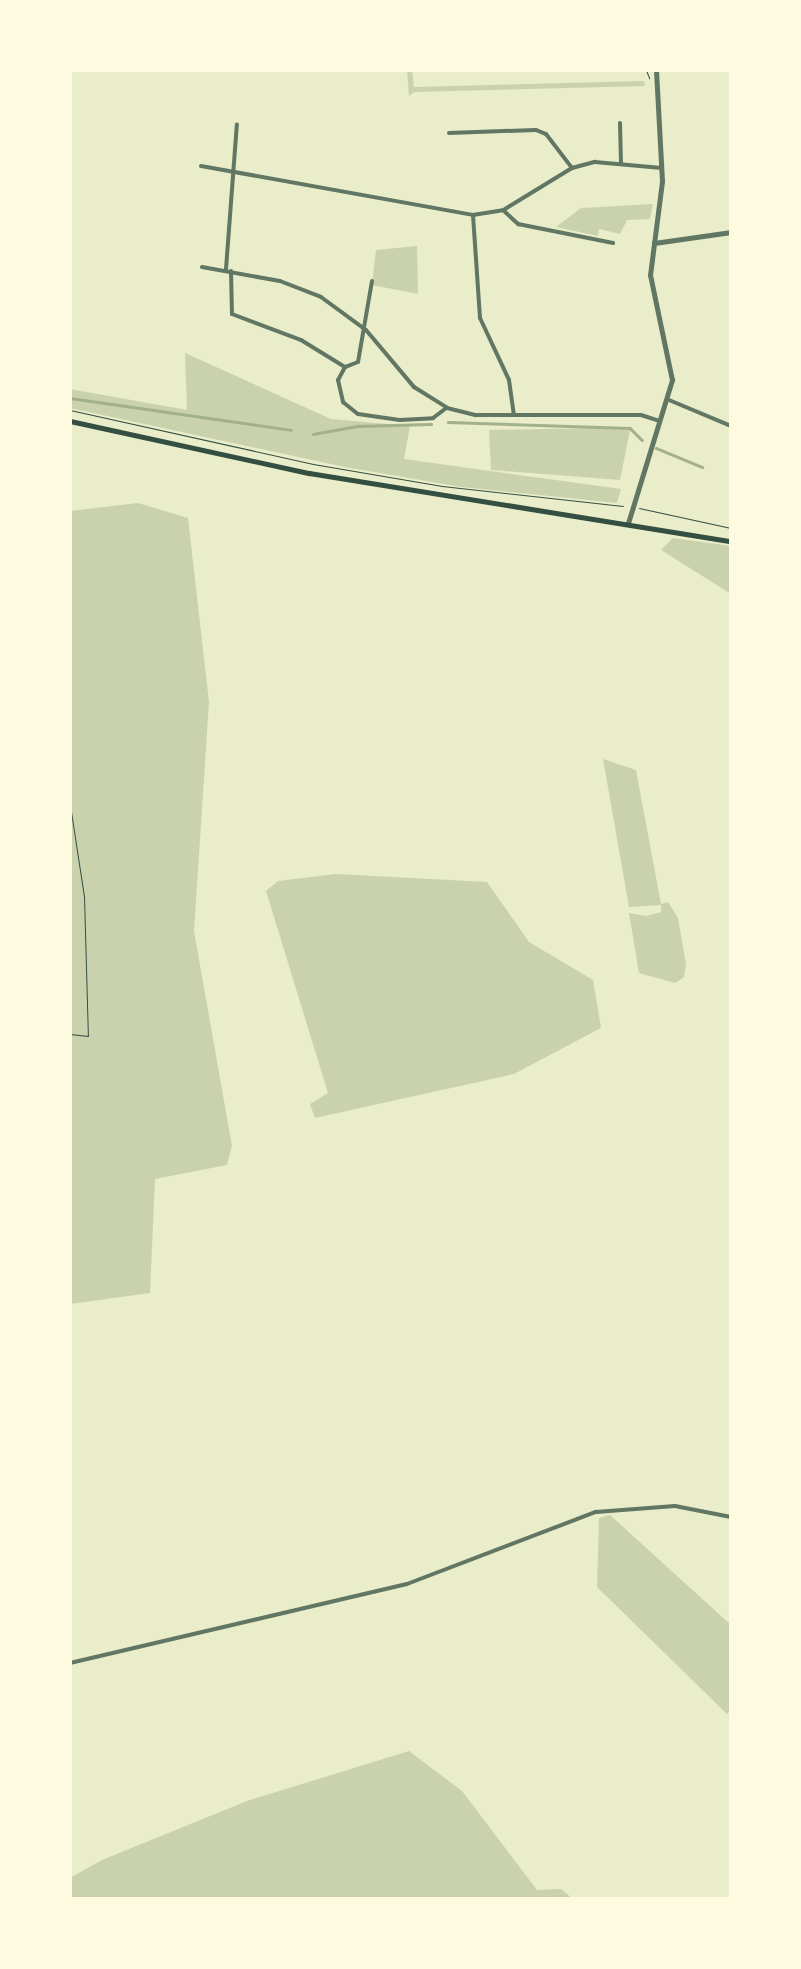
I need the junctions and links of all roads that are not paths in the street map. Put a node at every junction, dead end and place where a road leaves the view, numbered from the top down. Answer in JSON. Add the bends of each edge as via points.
{"nodes":[{"id":1,"x":656,"y":70,"type":"edge"},
{"id":2,"x":620,"y":123,"type":"dead end"},
{"id":3,"x":237,"y":124,"type":"dead end"},
{"id":4,"x":449,"y":133,"type":"dead end"},
{"id":5,"x":621,"y":163,"type":"junction"},
{"id":6,"x":201,"y":166,"type":"dead end"},
{"id":7,"x":572,"y":168,"type":"junction"},
{"id":8,"x":662,"y":168,"type":"junction"},
{"id":9,"x":234,"y":171,"type":"junction"},
{"id":10,"x":504,"y":210,"type":"junction"},
{"id":11,"x":474,"y":215,"type":"junction"},
{"id":12,"x":731,"y":232,"type":"edge"},
{"id":13,"x":613,"y":243,"type":"dead end"},
{"id":14,"x":654,"y":244,"type":"junction"},
{"id":15,"x":202,"y":267,"type":"dead end"},
{"id":16,"x":228,"y":271,"type":"junction"},
{"id":17,"x":372,"y":281,"type":"dead end"},
{"id":18,"x":366,"y":330,"type":"junction"},
{"id":19,"x":345,"y":367,"type":"junction"},
{"id":20,"x":668,"y":400,"type":"junction"},
{"id":21,"x":447,"y":408,"type":"junction"},
{"id":22,"x":514,"y":415,"type":"junction"},
{"id":23,"x":70,"y":421,"type":"edge"},
{"id":24,"x":660,"y":421,"type":"junction"},
{"id":25,"x":731,"y":426,"type":"edge"},
{"id":26,"x":628,"y":523,"type":"junction"},
{"id":27,"x":731,"y":541,"type":"edge"},
{"id":28,"x":731,"y":1517,"type":"edge"},
{"id":29,"x":70,"y":1663,"type":"edge"}],
"edges":[{"from":1,"to":8,"type":"street"},
{"from":2,"to":5,"type":"street"},
{"from":3,"to":9,"type":"street"},
{"from":4,"to":7,"type":"street","via":[[536,130]]},
{"from":5,"to":7,"type":"street"},
{"from":5,"to":8,"type":"street"},
{"from":6,"to":9,"type":"street"},
{"from":7,"to":10,"type":"street"},
{"from":8,"to":14,"type":"street"},
{"from":9,"to":11,"type":"street"},
{"from":9,"to":16,"type":"street"},
{"from":10,"to":11,"type":"street"},
{"from":10,"to":13,"type":"street","via":[[518,224]]},
{"from":11,"to":22,"type":"street","via":[[480,318],[509,380]]},
{"from":12,"to":14,"type":"street"},
{"from":14,"to":20,"type":"street","via":[[650,275],[672,372]]},
{"from":15,"to":16,"type":"street"},
{"from":16,"to":18,"type":"street","via":[[321,297]]},
{"from":16,"to":19,"type":"street","via":[[232,314],[302,340]]},
{"from":17,"to":18,"type":"street"},
{"from":18,"to":19,"type":"street","via":[[358,362]]},
{"from":18,"to":21,"type":"street","via":[[414,387]]},
{"from":19,"to":21,"type":"street","via":[[338,394],[358,414],[422,421]]},
{"from":20,"to":24,"type":"street"},
{"from":20,"to":25,"type":"street"},
{"from":21,"to":22,"type":"street"},
{"from":22,"to":24,"type":"street","via":[[642,415]]},
{"from":23,"to":26,"type":"main road","via":[[309,473]]},
{"from":24,"to":26,"type":"street"},
{"from":26,"to":27,"type":"main road"},
{"from":28,"to":29,"type":"street","via":[[675,1506],[596,1512],[406,1584]]}]}
